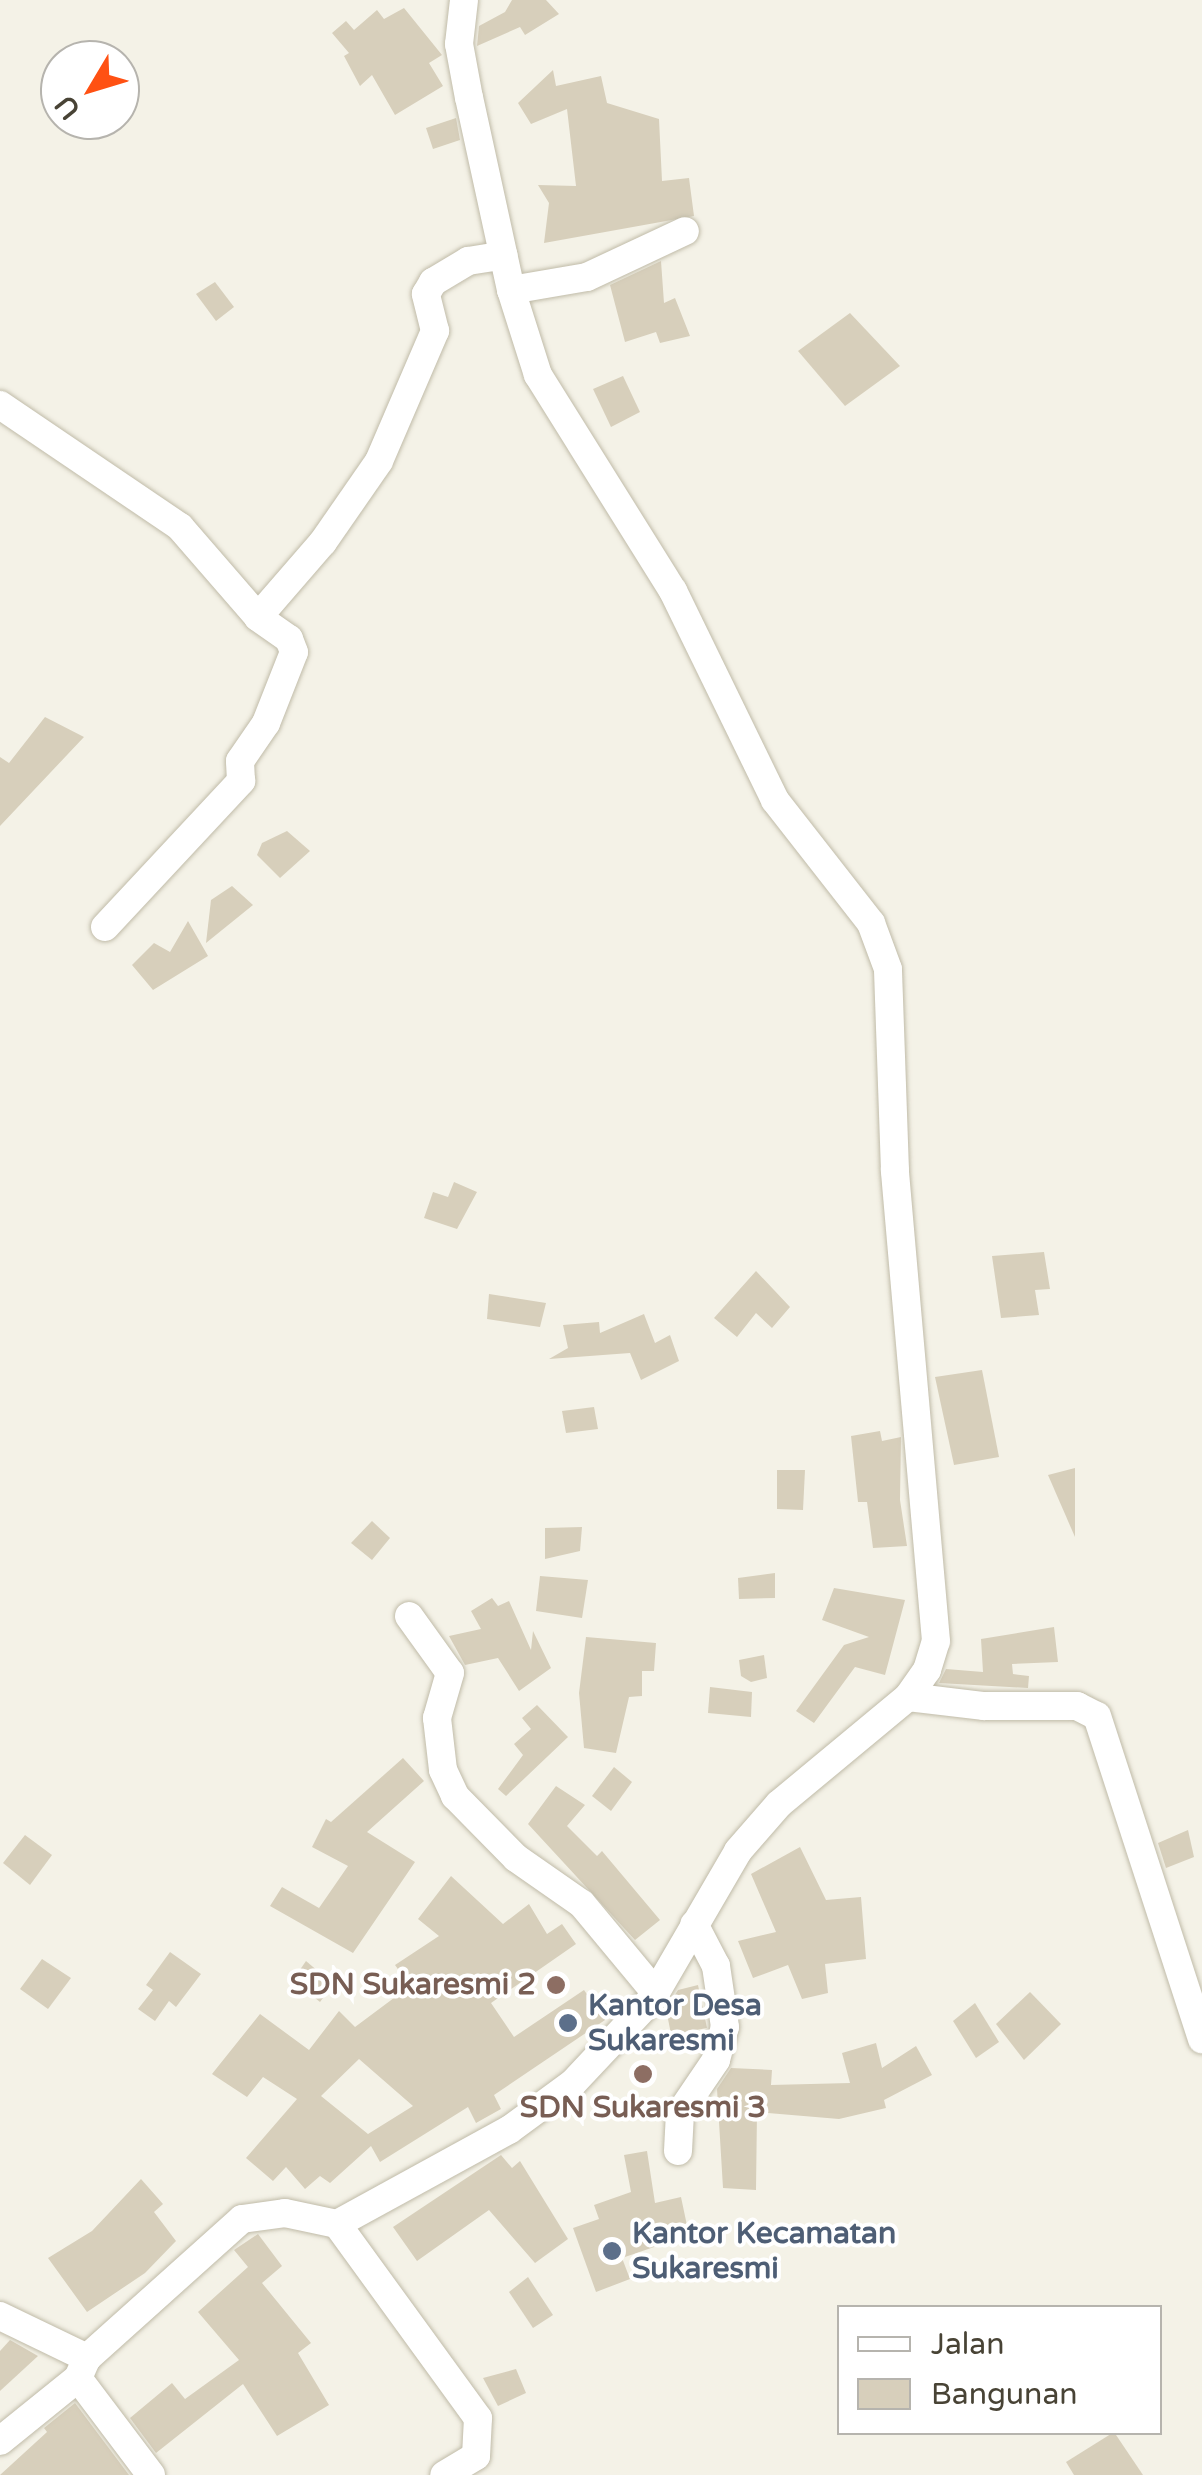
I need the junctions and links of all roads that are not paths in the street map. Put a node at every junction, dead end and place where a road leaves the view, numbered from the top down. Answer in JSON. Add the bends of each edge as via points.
{"nodes":[{"id":1,"x":464,"y":0,"type":"edge"},
{"id":2,"x":685,"y":231,"type":"dead end"},
{"id":3,"x":504,"y":255,"type":"junction"},
{"id":4,"x":511,"y":290,"type":"junction"},
{"id":5,"x":0,"y":406,"type":"edge"},
{"id":6,"x":258,"y":617,"type":"junction"},
{"id":7,"x":106,"y":928,"type":"dead end"},
{"id":8,"x":409,"y":1616,"type":"dead end"},
{"id":9,"x":908,"y":1697,"type":"junction"},
{"id":10,"x":694,"y":1924,"type":"junction"},
{"id":11,"x":656,"y":1992,"type":"junction"},
{"id":12,"x":1202,"y":2039,"type":"edge"},
{"id":13,"x":678,"y":2151,"type":"dead end"},
{"id":14,"x":337,"y":2224,"type":"junction"},
{"id":15,"x":0,"y":2316,"type":"edge"},
{"id":16,"x":83,"y":2368,"type":"junction"},
{"id":17,"x":0,"y":2440,"type":"edge"},
{"id":18,"x":151,"y":2475,"type":"edge"},
{"id":19,"x":444,"y":2475,"type":"edge"}],
"edges":[{"from":1,"to":3,"type":"street","via":[[459,44]]},
{"from":2,"to":4,"type":"street","via":[[587,277]]},
{"from":3,"to":4,"type":"street"},
{"from":3,"to":6,"type":"street","via":[[468,260],[433,282],[426,294],[436,331],[379,461],[323,542]]},
{"from":4,"to":9,"type":"street","via":[[538,375],[572,437],[673,590],[775,800],[871,924],[888,969],[895,1171],[936,1641]]},
{"from":5,"to":6,"type":"street","via":[[180,526]]},
{"from":6,"to":7,"type":"street","via":[[290,639],[294,652],[266,723],[240,761],[241,781]]},
{"from":8,"to":11,"type":"street","via":[[450,1673],[437,1718],[450,1788],[483,1830],[582,1904]]},
{"from":9,"to":10,"type":"street","via":[[779,1804],[738,1852]]},
{"from":9,"to":12,"type":"street","via":[[1077,1706],[1097,1716]]},
{"from":10,"to":11,"type":"street"},
{"from":10,"to":13,"type":"street","via":[[716,1966],[725,2027],[716,2060],[680,2113]]},
{"from":11,"to":14,"type":"street","via":[[573,2083],[509,2130]]},
{"from":14,"to":16,"type":"street","via":[[285,2213],[242,2219]]},
{"from":14,"to":19,"type":"street","via":[[478,2418],[476,2456]]},
{"from":15,"to":16,"type":"street"},
{"from":16,"to":17,"type":"street"},
{"from":16,"to":18,"type":"street"}]}
